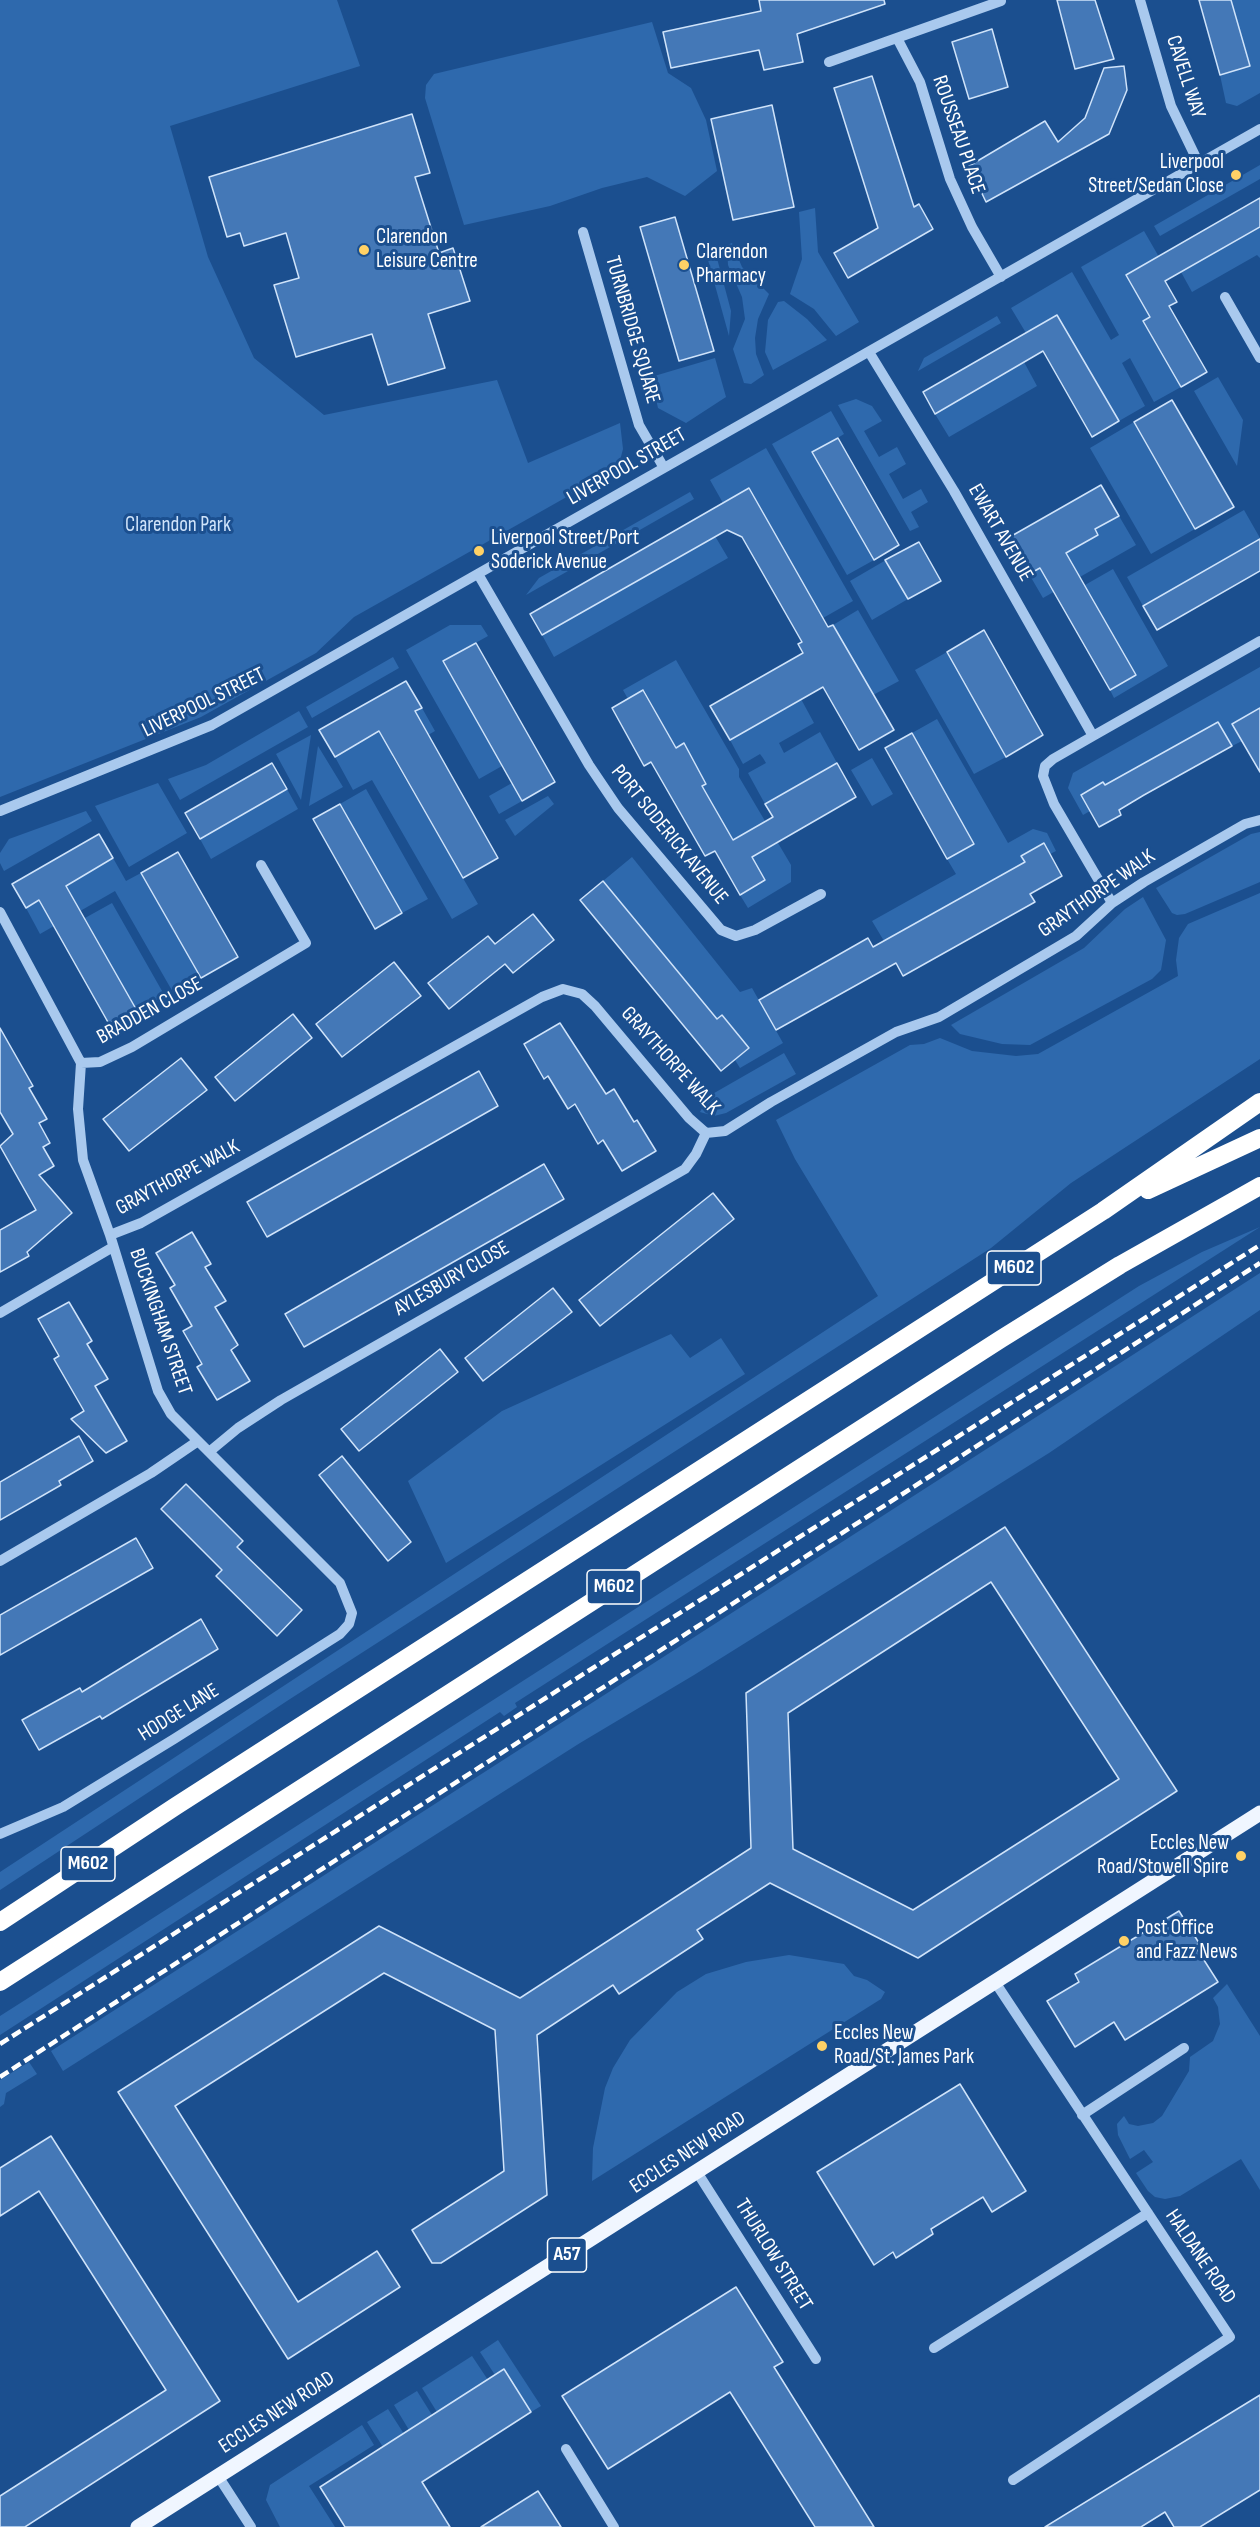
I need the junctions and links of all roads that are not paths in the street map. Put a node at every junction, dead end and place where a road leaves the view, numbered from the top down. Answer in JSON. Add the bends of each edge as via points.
{"nodes":[{"id":1,"x":1140,"y":0,"type":"edge"},
{"id":2,"x":1001,"y":1,"type":"edge"},
{"id":3,"x":897,"y":38,"type":"junction"},
{"id":4,"x":829,"y":62,"type":"dead end"},
{"id":5,"x":1260,"y":129,"type":"edge"},
{"id":6,"x":1199,"y":164,"type":"junction"},
{"id":7,"x":583,"y":232,"type":"dead end"},
{"id":8,"x":1001,"y":277,"type":"junction"},
{"id":9,"x":1225,"y":297,"type":"dead end"},
{"id":10,"x":869,"y":352,"type":"junction"},
{"id":11,"x":1260,"y":358,"type":"edge"},
{"id":12,"x":664,"y":468,"type":"junction"},
{"id":13,"x":478,"y":574,"type":"junction"},
{"id":14,"x":1260,"y":641,"type":"edge"},
{"id":15,"x":1093,"y":736,"type":"junction"},
{"id":16,"x":0,"y":811,"type":"edge"},
{"id":17,"x":1260,"y":820,"type":"edge"},
{"id":18,"x":261,"y":865,"type":"dead end"},
{"id":19,"x":821,"y":894,"type":"dead end"},
{"id":20,"x":1112,"y":903,"type":"junction"},
{"id":21,"x":0,"y":912,"type":"edge"},
{"id":22,"x":81,"y":1063,"type":"junction"},
{"id":23,"x":1260,"y":1102,"type":"edge"},
{"id":24,"x":706,"y":1133,"type":"junction"},
{"id":25,"x":1260,"y":1138,"type":"edge"},
{"id":26,"x":1260,"y":1186,"type":"edge"},
{"id":27,"x":1103,"y":1211,"type":"junction"},
{"id":28,"x":110,"y":1235,"type":"junction"},
{"id":29,"x":113,"y":1247,"type":"junction"},
{"id":30,"x":0,"y":1312,"type":"edge"},
{"id":31,"x":198,"y":1441,"type":"junction"},
{"id":32,"x":209,"y":1452,"type":"junction"},
{"id":33,"x":0,"y":1561,"type":"edge"},
{"id":34,"x":347,"y":1600,"type":"joint"},
{"id":35,"x":1260,"y":1813,"type":"edge"},
{"id":36,"x":0,"y":1834,"type":"edge"},
{"id":37,"x":0,"y":1922,"type":"edge"},
{"id":38,"x":0,"y":1982,"type":"edge"},
{"id":39,"x":995,"y":1982,"type":"junction"},
{"id":40,"x":1184,"y":2048,"type":"dead end"},
{"id":41,"x":1082,"y":2115,"type":"junction"},
{"id":42,"x":697,"y":2172,"type":"junction"},
{"id":43,"x":1148,"y":2213,"type":"junction"},
{"id":44,"x":934,"y":2348,"type":"dead end"},
{"id":45,"x":816,"y":2359,"type":"dead end"},
{"id":46,"x":566,"y":2449,"type":"dead end"},
{"id":47,"x":218,"y":2476,"type":"junction"},
{"id":48,"x":1013,"y":2480,"type":"dead end"},
{"id":49,"x":138,"y":2527,"type":"edge"},
{"id":50,"x":251,"y":2527,"type":"edge"},
{"id":51,"x":614,"y":2527,"type":"edge"}],
"edges":[{"from":1,"to":6,"type":"street","name":"CAVELL WAY","via":[[1171,106]]},
{"from":2,"to":3,"type":"street"},
{"from":3,"to":4,"type":"street"},
{"from":3,"to":8,"type":"street","name":"ROUSSEAU PLACE","via":[[920,82],[950,179]]},
{"from":5,"to":6,"type":"street","name":"LIVERPOOL STREET"},
{"from":6,"to":8,"type":"street","name":"LIVERPOOL STREET"},
{"from":7,"to":12,"type":"street","name":"TURNBRIDGE SQUARE","via":[[639,425]]},
{"from":8,"to":10,"type":"street","name":"LIVERPOOL STREET"},
{"from":9,"to":11,"type":"street"},
{"from":10,"to":12,"type":"street","name":"LIVERPOOL STREET"},
{"from":10,"to":15,"type":"street","name":"EWART AVENUE","via":[[954,491]]},
{"from":12,"to":13,"type":"street","name":"LIVERPOOL STREET"},
{"from":13,"to":16,"type":"street","name":"LIVERPOOL STREET","via":[[212,725]]},
{"from":13,"to":19,"type":"street","name":"PORT SODERICK AVENUE","via":[[618,808],[722,930],[736,936],[755,930]]},
{"from":14,"to":15,"type":"street"},
{"from":15,"to":20,"type":"street","via":[[1053,759],[1045,766],[1043,776],[1054,804]]},
{"from":17,"to":20,"type":"street","name":"GRAYTHORPE WALK","via":[[1245,824]]},
{"from":18,"to":22,"type":"street","name":"BRADDEN CLOSE","via":[[306,943],[132,1047],[100,1062]]},
{"from":20,"to":24,"type":"street","name":"GRAYTHORPE WALK","via":[[1076,936],[939,1017],[896,1032],[725,1131]]},
{"from":21,"to":22,"type":"street","name":"BRADDEN CLOSE"},
{"from":22,"to":28,"type":"street","name":"BUCKINGHAM STREET","via":[[78,1109],[82,1160]]},
{"from":23,"to":27,"type":"highway","number":"M602"},
{"from":24,"to":28,"type":"street","name":"GRAYTHORPE WALK","via":[[689,1118],[596,1006],[582,994],[562,989],[532,1002],[135,1226]]},
{"from":24,"to":32,"type":"street","name":"AYLESBURY CLOSE","via":[[685,1168],[281,1400]]},
{"from":25,"to":27,"type":"highway","number":"M602"},
{"from":26,"to":38,"type":"highway","number":"M602","via":[[1120,1265],[1001,1339]]},
{"from":27,"to":37,"type":"highway","number":"M602"},
{"from":28,"to":29,"type":"street","name":"BUCKINGHAM STREET"},
{"from":29,"to":30,"type":"street"},
{"from":29,"to":31,"type":"street","name":"BUCKINGHAM STREET","via":[[158,1391],[171,1414]]},
{"from":31,"to":32,"type":"street","name":"BUCKINGHAM STREET"},
{"from":31,"to":33,"type":"street","via":[[151,1473]]},
{"from":32,"to":34,"type":"street","name":"BUCKINGHAM STREET","via":[[340,1583]]},
{"from":34,"to":36,"type":"street","name":"HODGE LANE","via":[[351,1618],[340,1634],[63,1807]]},
{"from":35,"to":39,"type":"main road","name":"ECCLES NEW ROAD","number":"A57"},
{"from":39,"to":41,"type":"street","name":"HALDANE ROAD"},
{"from":39,"to":42,"type":"main road","name":"ECCLES NEW ROAD","number":"A57"},
{"from":40,"to":41,"type":"street"},
{"from":41,"to":43,"type":"street","name":"HALDANE ROAD"},
{"from":42,"to":45,"type":"street","name":"THURLOW STREET"},
{"from":42,"to":47,"type":"main road","name":"ECCLES NEW ROAD","number":"A57"},
{"from":43,"to":44,"type":"street"},
{"from":43,"to":48,"type":"street","name":"HALDANE ROAD","via":[[1230,2337]]},
{"from":46,"to":51,"type":"street"},
{"from":47,"to":49,"type":"main road","name":"ECCLES NEW ROAD","number":"A57"},
{"from":47,"to":50,"type":"street"}]}
